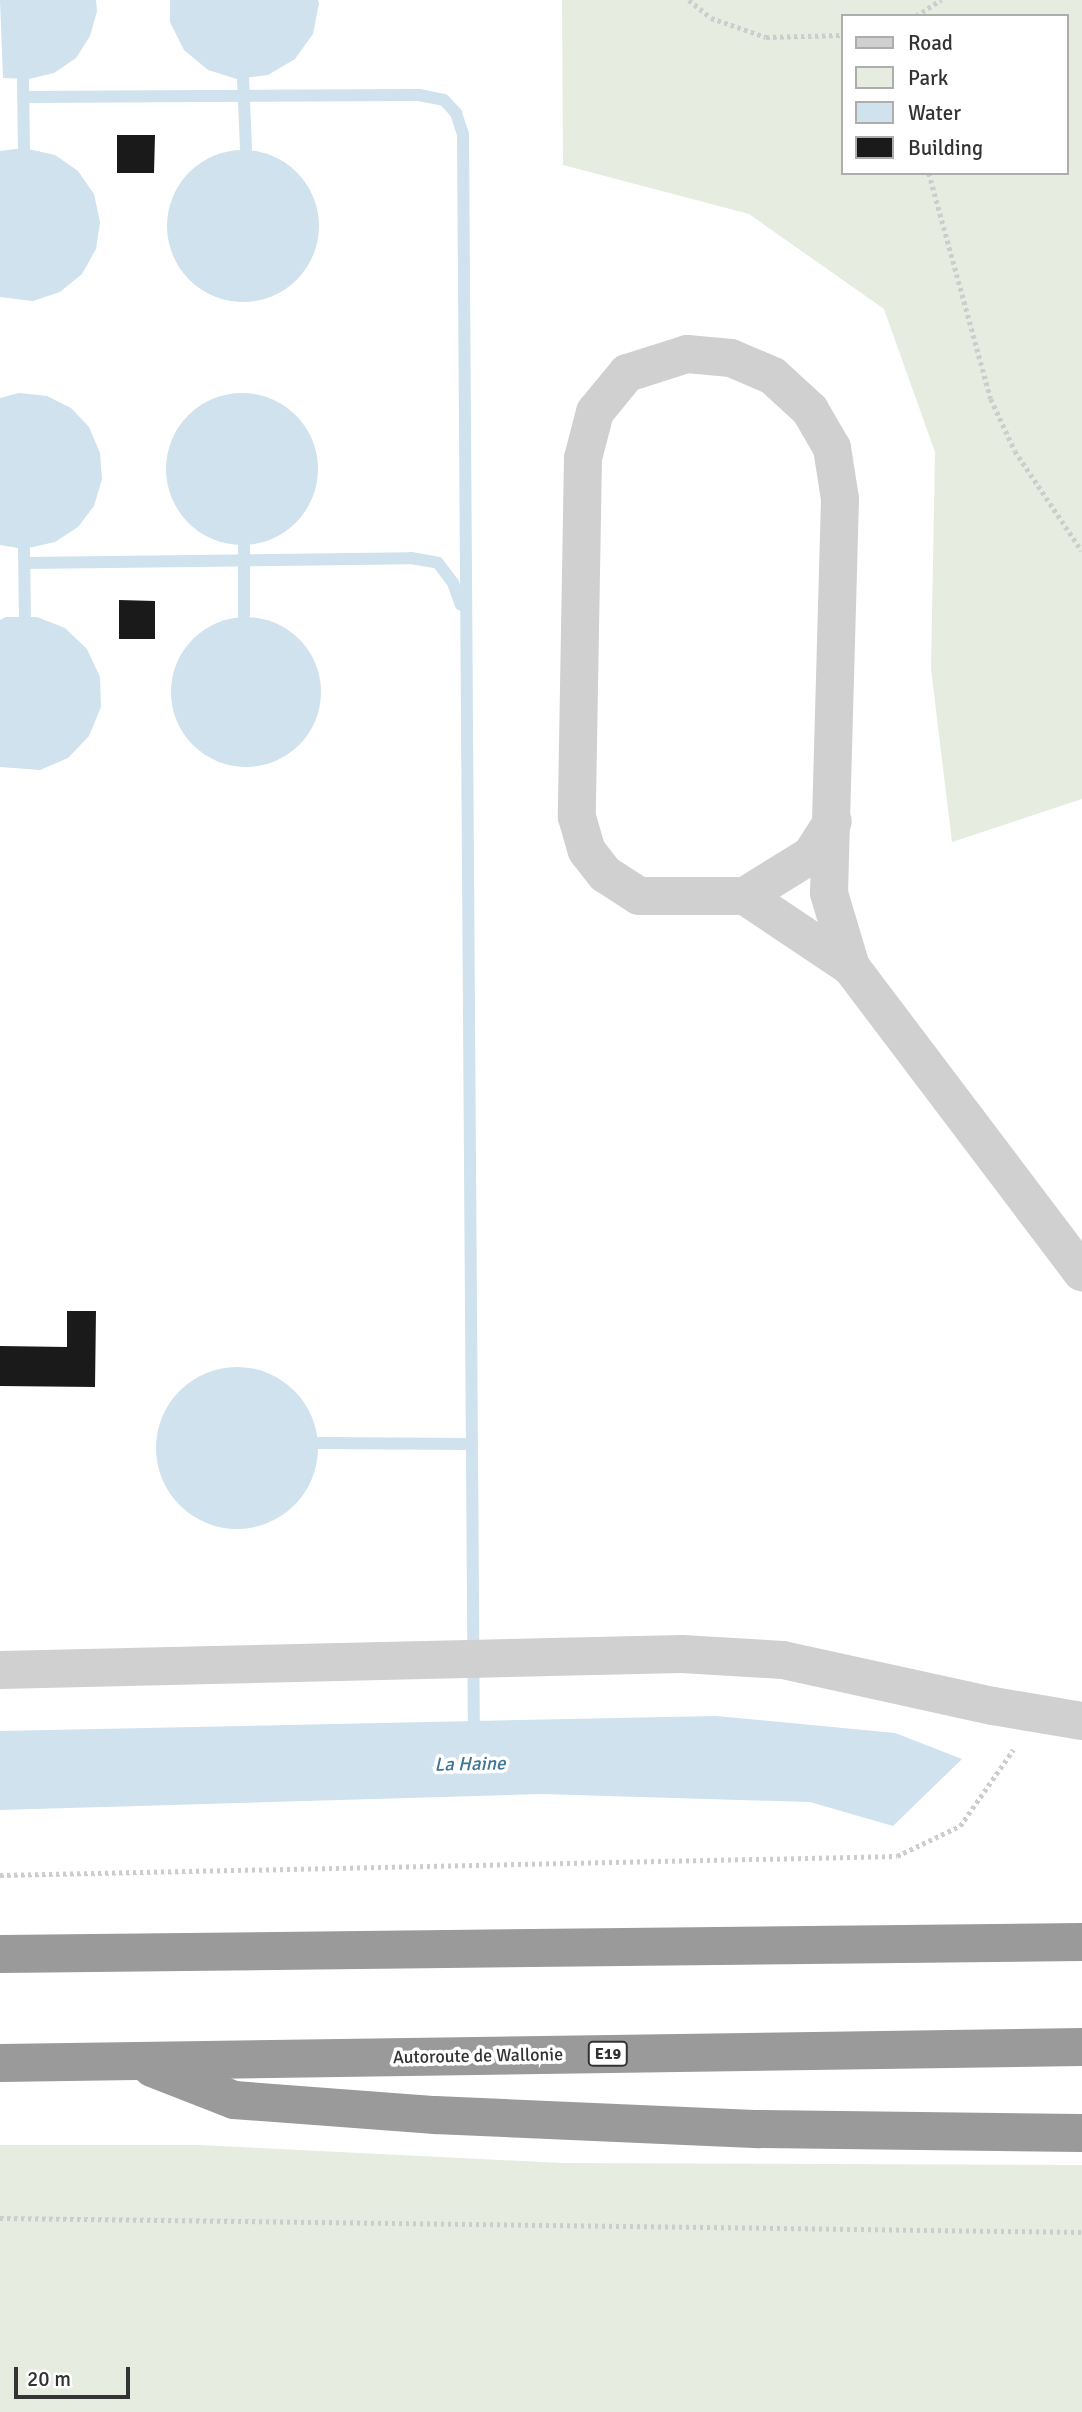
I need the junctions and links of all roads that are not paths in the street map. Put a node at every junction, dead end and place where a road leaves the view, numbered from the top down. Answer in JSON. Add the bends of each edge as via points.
{"nodes":[{"id":1,"x":833,"y":821,"type":"junction"},
{"id":2,"x":745,"y":896,"type":"junction"},
{"id":3,"x":851,"y":967,"type":"junction"},
{"id":4,"x":1082,"y":1272,"type":"edge"},
{"id":5,"x":0,"y":1670,"type":"edge"},
{"id":6,"x":1038,"y":1714,"type":"junction"},
{"id":7,"x":1082,"y":1721,"type":"edge"},
{"id":8,"x":1082,"y":1732,"type":"edge"},
{"id":9,"x":1082,"y":1942,"type":"edge"},
{"id":10,"x":0,"y":1954,"type":"edge"},
{"id":11,"x":1082,"y":2047,"type":"edge"},
{"id":12,"x":134,"y":2061,"type":"junction"},
{"id":13,"x":0,"y":2063,"type":"edge"},
{"id":14,"x":1082,"y":2133,"type":"edge"}],
"edges":[{"from":1,"to":2,"type":"street","via":[[811,855]]},
{"from":1,"to":2,"type":"street","via":[[840,499],[832,448],[810,410],[773,376],[732,358],[687,354],[627,373],[595,412],[583,458],[577,817],[593,859],[605,874],[639,896]]},
{"from":1,"to":3,"type":"street","via":[[829,893]]},
{"from":2,"to":3,"type":"street"},
{"from":3,"to":4,"type":"street"},
{"from":5,"to":6,"type":"street","via":[[682,1654],[783,1660]]},
{"from":6,"to":7,"type":"street"},
{"from":6,"to":8,"type":"street"},
{"from":9,"to":10,"type":"highway"},
{"from":11,"to":12,"type":"highway","name":"Autoroute de Wallonie","number":"E19"},
{"from":12,"to":13,"type":"highway","name":"Autoroute de Wallonie","number":"E19"},
{"from":12,"to":14,"type":"highway","via":[[234,2100],[637,2126]]}]}
